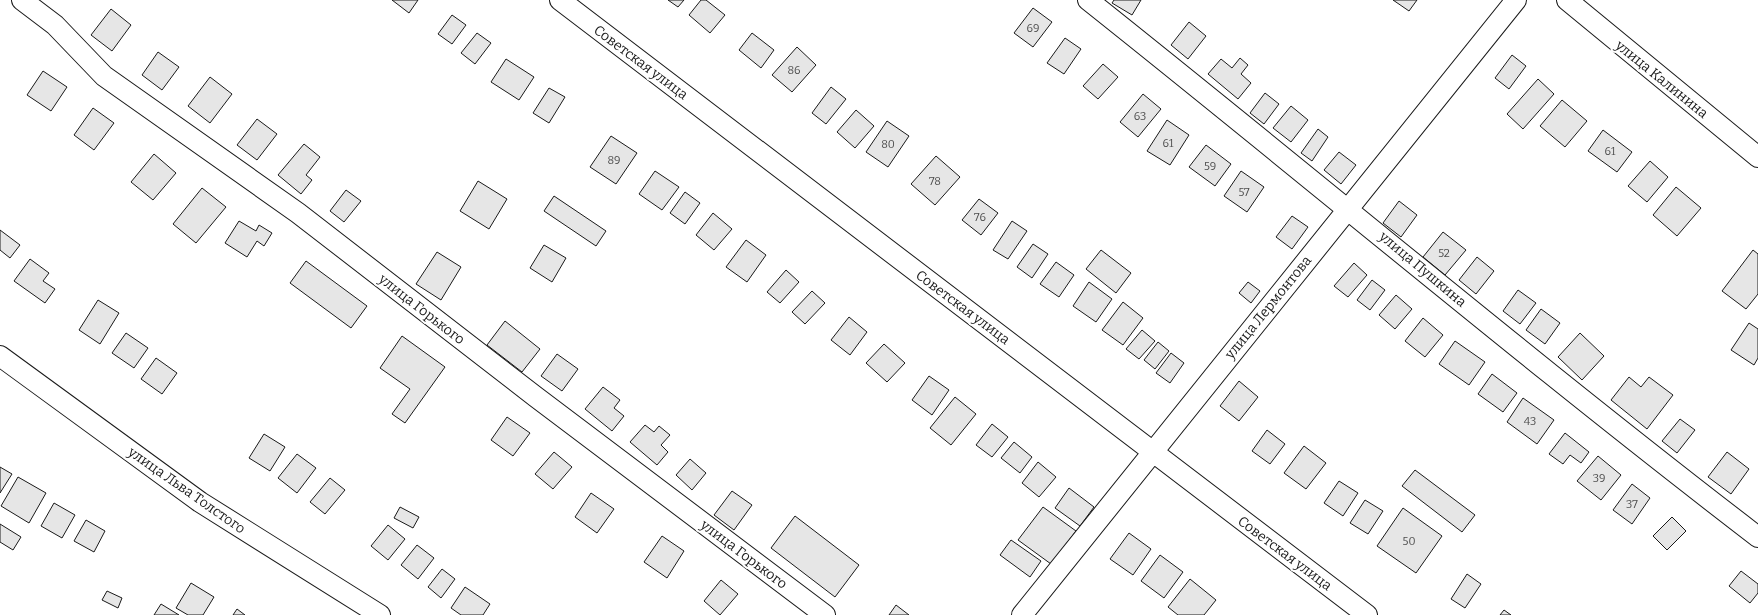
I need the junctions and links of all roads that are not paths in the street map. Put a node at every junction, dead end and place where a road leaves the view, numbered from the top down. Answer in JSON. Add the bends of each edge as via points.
{"nodes":[{"id":1,"x":22,"y":0,"type":"edge"},
{"id":2,"x":560,"y":0,"type":"edge"},
{"id":3,"x":1088,"y":0,"type":"edge"},
{"id":4,"x":1516,"y":0,"type":"edge"},
{"id":5,"x":1567,"y":0,"type":"edge"},
{"id":6,"x":1758,"y":157,"type":"edge"},
{"id":7,"x":1348,"y":207,"type":"junction"},
{"id":8,"x":0,"y":356,"type":"edge"},
{"id":9,"x":1152,"y":452,"type":"junction"},
{"id":10,"x":1758,"y":538,"type":"edge"},
{"id":11,"x":380,"y":615,"type":"edge"},
{"id":12,"x":825,"y":615,"type":"edge"},
{"id":13,"x":1022,"y":615,"type":"edge"},
{"id":14,"x":1366,"y":615,"type":"edge"}],
"edges":[{"from":1,"to":12,"type":"street","name":"улица Горького","via":[[55,25],[104,76],[298,213]]},
{"from":2,"to":9,"type":"street","name":"Советская улица"},
{"from":3,"to":7,"type":"street","name":"улица Пушкина"},
{"from":4,"to":7,"type":"street","name":"улица Лермонтова"},
{"from":5,"to":6,"type":"street","name":"улица Калинина"},
{"from":7,"to":9,"type":"street","name":"улица Лермонтова"},
{"from":7,"to":10,"type":"street","name":"улица Пушкина","via":[[1539,366]]},
{"from":8,"to":11,"type":"street","name":"улица Льва Толстого","via":[[200,502]]},
{"from":9,"to":13,"type":"street","name":"улица Лермонтова"},
{"from":9,"to":14,"type":"street","name":"Советская улица"}]}
